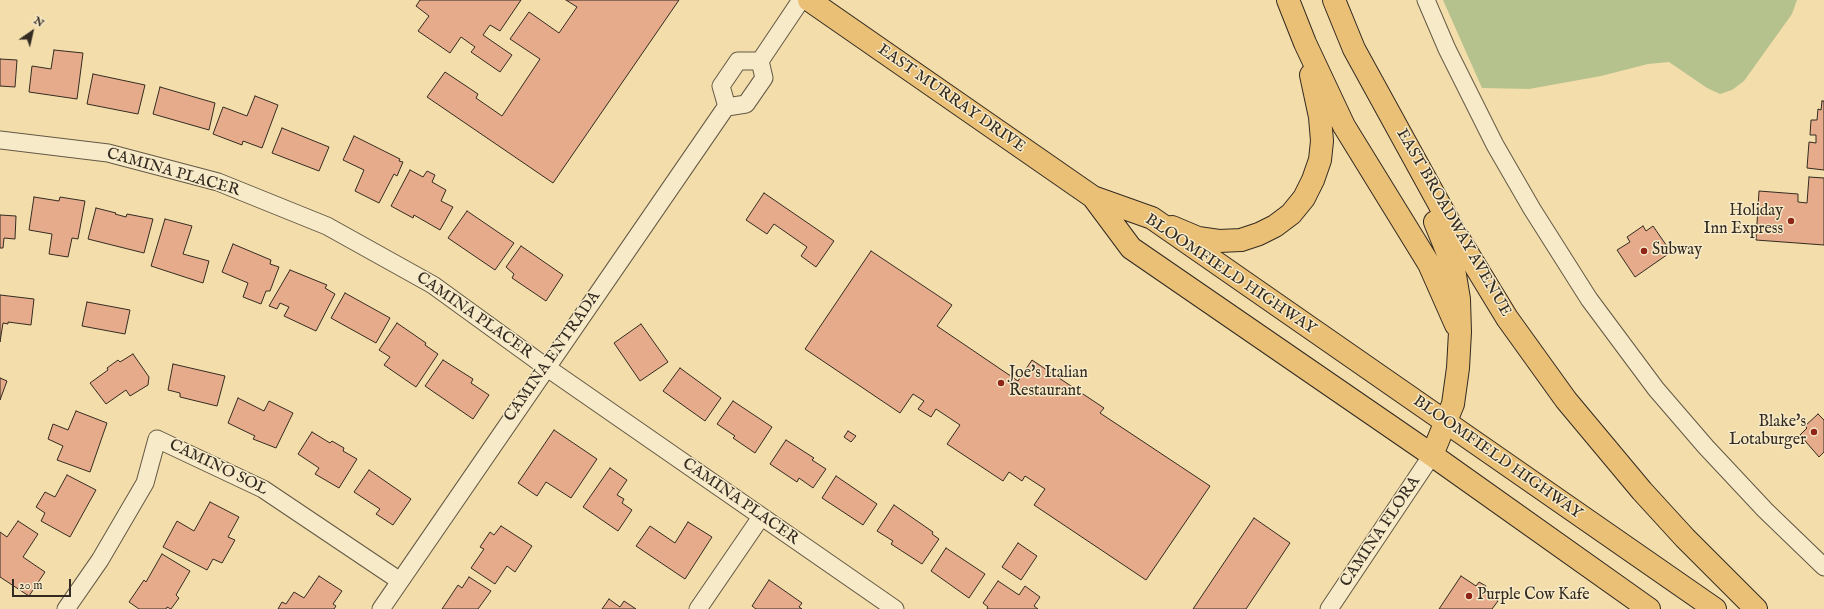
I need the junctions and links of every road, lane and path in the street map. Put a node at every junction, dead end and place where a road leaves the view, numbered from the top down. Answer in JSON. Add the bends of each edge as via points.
{"nodes":[{"id":1,"x":800,"y":0,"type":"edge"},
{"id":2,"x":809,"y":0,"type":"edge"},
{"id":3,"x":1288,"y":0,"type":"edge"},
{"id":4,"x":1334,"y":0,"type":"edge"},
{"id":5,"x":1426,"y":0,"type":"edge"},
{"id":6,"x":1305,"y":43,"type":"junction"},
{"id":7,"x":1354,"y":49,"type":"junction"},
{"id":8,"x":760,"y":61,"type":"junction"},
{"id":9,"x":727,"y":107,"type":"junction"},
{"id":10,"x":0,"y":140,"type":"edge"},
{"id":11,"x":1093,"y":197,"type":"junction"},
{"id":12,"x":1152,"y":218,"type":"junction"},
{"id":13,"x":1460,"y":332,"type":"junction"},
{"id":14,"x":546,"y":367,"type":"junction"},
{"id":15,"x":1447,"y":423,"type":"junction"},
{"id":16,"x":1432,"y":456,"type":"junction"},
{"id":17,"x":762,"y":517,"type":"junction"},
{"id":18,"x":1824,"y":567,"type":"edge"},
{"id":19,"x":400,"y":581,"type":"junction"},
{"id":20,"x":66,"y":609,"type":"edge"},
{"id":21,"x":381,"y":609,"type":"edge"},
{"id":22,"x":698,"y":609,"type":"edge"},
{"id":23,"x":895,"y":609,"type":"edge"},
{"id":24,"x":1329,"y":609,"type":"edge"},
{"id":25,"x":1649,"y":609,"type":"edge"},
{"id":26,"x":1715,"y":609,"type":"edge"},
{"id":27,"x":1756,"y":609,"type":"edge"}],
"edges":[{"from":1,"to":8,"type":"street"},
{"from":2,"to":11,"type":"main road","name":"EAST MURRAY DRIVE"},
{"from":3,"to":6,"type":"main road"},
{"from":4,"to":7,"type":"main road","name":"EAST BROADWAY AVENUE"},
{"from":5,"to":18,"type":"street","via":[[1447,50],[1495,145],[1593,305],[1656,390],[1706,447],[1764,510]]},
{"from":6,"to":12,"type":"main road","via":[[1320,117],[1322,141],[1320,160],[1313,180],[1299,205],[1275,226],[1241,240],[1219,241],[1198,238]]},
{"from":6,"to":13,"type":"main road","via":[[1344,126],[1429,264]]},
{"from":7,"to":13,"type":"main road","via":[[1406,169],[1451,261],[1459,299]]},
{"from":7,"to":27,"type":"main road","name":"EAST BROADWAY AVENUE","via":[[1469,257],[1534,357],[1566,400],[1642,491]]},
{"from":8,"to":9,"type":"street","via":[[764,78],[746,104]]},
{"from":8,"to":9,"type":"street","via":[[738,61],[721,86]]},
{"from":9,"to":14,"type":"street","name":"CAMINA ENTRADA"},
{"from":10,"to":14,"type":"street","name":"CAMINA PLACER","via":[[108,153],[218,182],[327,226],[434,285]]},
{"from":11,"to":12,"type":"main road","name":"BLOOMFIELD HIGHWAY"},
{"from":11,"to":16,"type":"main road","name":"BLOOMFIELD HIGHWAY","via":[[1130,248]]},
{"from":12,"to":15,"type":"main road","name":"BLOOMFIELD HIGHWAY"},
{"from":13,"to":15,"type":"main road","via":[[1455,390]]},
{"from":14,"to":17,"type":"street","name":"CAMINA PLACER"},
{"from":14,"to":19,"type":"street","name":"CAMINA ENTRADA"},
{"from":15,"to":16,"type":"main road"},
{"from":15,"to":26,"type":"main road","name":"BLOOMFIELD HIGHWAY"},
{"from":16,"to":24,"type":"street","name":"CAMINA FLORA"},
{"from":16,"to":25,"type":"main road","name":"BLOOMFIELD HIGHWAY"},
{"from":17,"to":22,"type":"street"},
{"from":17,"to":23,"type":"street","name":"CAMINA PLACER"},
{"from":19,"to":20,"type":"street","name":"CAMINO SOL","via":[[263,489],[157,438],[145,482],[100,560]]},
{"from":19,"to":21,"type":"street","name":"CAMINA ENTRADA"}]}
